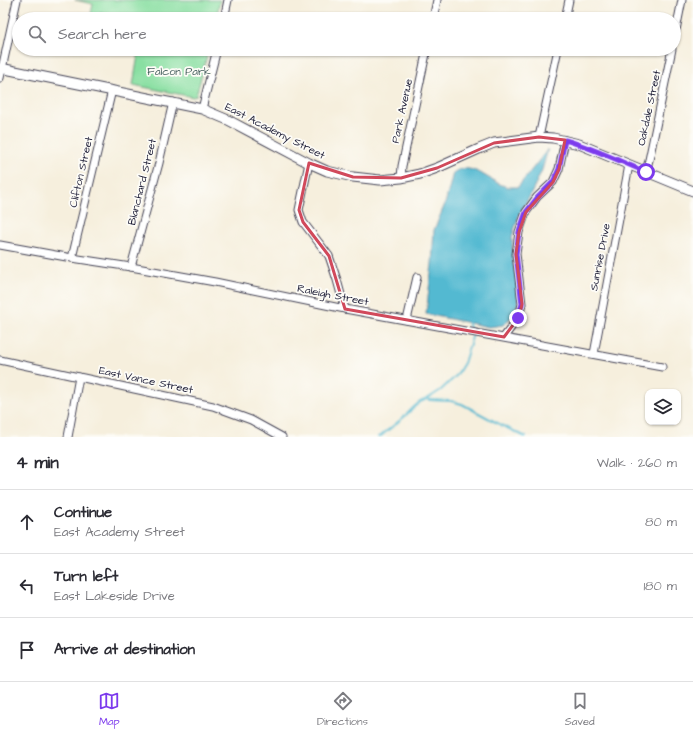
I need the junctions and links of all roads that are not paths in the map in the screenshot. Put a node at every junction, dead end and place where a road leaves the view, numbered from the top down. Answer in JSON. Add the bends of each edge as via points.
{"nodes":[{"id":1,"x":17,"y":0,"type":"edge"},
{"id":2,"x":228,"y":0,"type":"edge"},
{"id":3,"x":437,"y":0,"type":"edge"},
{"id":4,"x":569,"y":0,"type":"edge"},
{"id":5,"x":682,"y":0,"type":"edge"},
{"id":6,"x":14,"y":12,"type":"edge"},
{"id":7,"x":225,"y":12,"type":"edge"},
{"id":8,"x":434,"y":12,"type":"edge"},
{"id":9,"x":566,"y":12,"type":"edge"},
{"id":10,"x":680,"y":12,"type":"edge"},
{"id":11,"x":12,"y":22,"type":"edge"},
{"id":12,"x":215,"y":56,"type":"edge"},
{"id":13,"x":426,"y":56,"type":"edge"},
{"id":14,"x":556,"y":56,"type":"edge"},
{"id":15,"x":671,"y":56,"type":"edge"},
{"id":16,"x":1,"y":71,"type":"edge"},
{"id":17,"x":112,"y":90,"type":"junction"},
{"id":18,"x":173,"y":102,"type":"junction"},
{"id":19,"x":202,"y":109,"type":"junction"},
{"id":20,"x":539,"y":137,"type":"junction"},
{"id":21,"x":565,"y":140,"type":"junction"},
{"id":22,"x":309,"y":163,"type":"junction"},
{"id":23,"x":629,"y":165,"type":"junction"},
{"id":24,"x":646,"y":172,"type":"junction"},
{"id":25,"x":401,"y":178,"type":"junction"},
{"id":26,"x":693,"y":191,"type":"edge"},
{"id":27,"x":0,"y":245,"type":"edge"},
{"id":28,"x":72,"y":258,"type":"junction"},
{"id":29,"x":131,"y":267,"type":"junction"},
{"id":30,"x":417,"y":277,"type":"dead end"},
{"id":31,"x":344,"y":308,"type":"junction"},
{"id":32,"x":407,"y":320,"type":"junction"},
{"id":33,"x":504,"y":338,"type":"junction"},
{"id":34,"x":594,"y":354,"type":"junction"},
{"id":35,"x":0,"y":360,"type":"edge"},
{"id":36,"x":662,"y":367,"type":"dead end"},
{"id":37,"x":79,"y":377,"type":"junction"},
{"id":38,"x":68,"y":437,"type":"edge"},
{"id":39,"x":282,"y":437,"type":"edge"}],
"edges":[{"from":1,"to":6,"type":"street"},
{"from":2,"to":7,"type":"street"},
{"from":3,"to":8,"type":"street"},
{"from":4,"to":9,"type":"street"},
{"from":5,"to":10,"type":"street"},
{"from":11,"to":16,"type":"street"},
{"from":12,"to":19,"type":"street"},
{"from":13,"to":25,"type":"street","name":"Park Avenue"},
{"from":14,"to":20,"type":"street"},
{"from":15,"to":24,"type":"street","name":"Oakdale Street"},
{"from":16,"to":17,"type":"street","name":"East Academy Street"},
{"from":17,"to":18,"type":"street","name":"East Academy Street"},
{"from":17,"to":28,"type":"street","name":"Clifton Street"},
{"from":18,"to":19,"type":"street","name":"East Academy Street"},
{"from":18,"to":29,"type":"street","name":"Blanchard Street"},
{"from":19,"to":22,"type":"street","name":"East Academy Street"},
{"from":20,"to":21,"type":"street","name":"East Academy Street"},
{"from":20,"to":25,"type":"street","name":"East Academy Street","via":[[494,143],[437,168]]},
{"from":21,"to":23,"type":"street","name":"East Academy Street"},
{"from":21,"to":33,"type":"street","via":[[559,169],[553,182],[526,212],[519,232],[516,254],[522,304],[518,318]]},
{"from":22,"to":25,"type":"street","name":"East Academy Street","via":[[327,171],[353,177],[380,180]]},
{"from":22,"to":31,"type":"street","via":[[299,210],[303,222],[329,256]]},
{"from":23,"to":24,"type":"street","name":"East Academy Street"},
{"from":23,"to":34,"type":"street","name":"Sunrise Drive"},
{"from":24,"to":26,"type":"street","name":"East Academy Street"},
{"from":27,"to":28,"type":"street","name":"Raleigh Street"},
{"from":28,"to":29,"type":"street","name":"Raleigh Street"},
{"from":29,"to":31,"type":"street","name":"Raleigh Street"},
{"from":30,"to":32,"type":"street"},
{"from":31,"to":32,"type":"street","name":"Raleigh Street"},
{"from":32,"to":33,"type":"street","name":"Raleigh Street"},
{"from":33,"to":34,"type":"street","name":"Raleigh Street"},
{"from":34,"to":36,"type":"street","name":"Raleigh Street"},
{"from":35,"to":37,"type":"street","name":"East Vance Street"},
{"from":37,"to":38,"type":"street"},
{"from":37,"to":39,"type":"street","name":"East Vance Street","via":[[212,406],[251,420]]}]}
